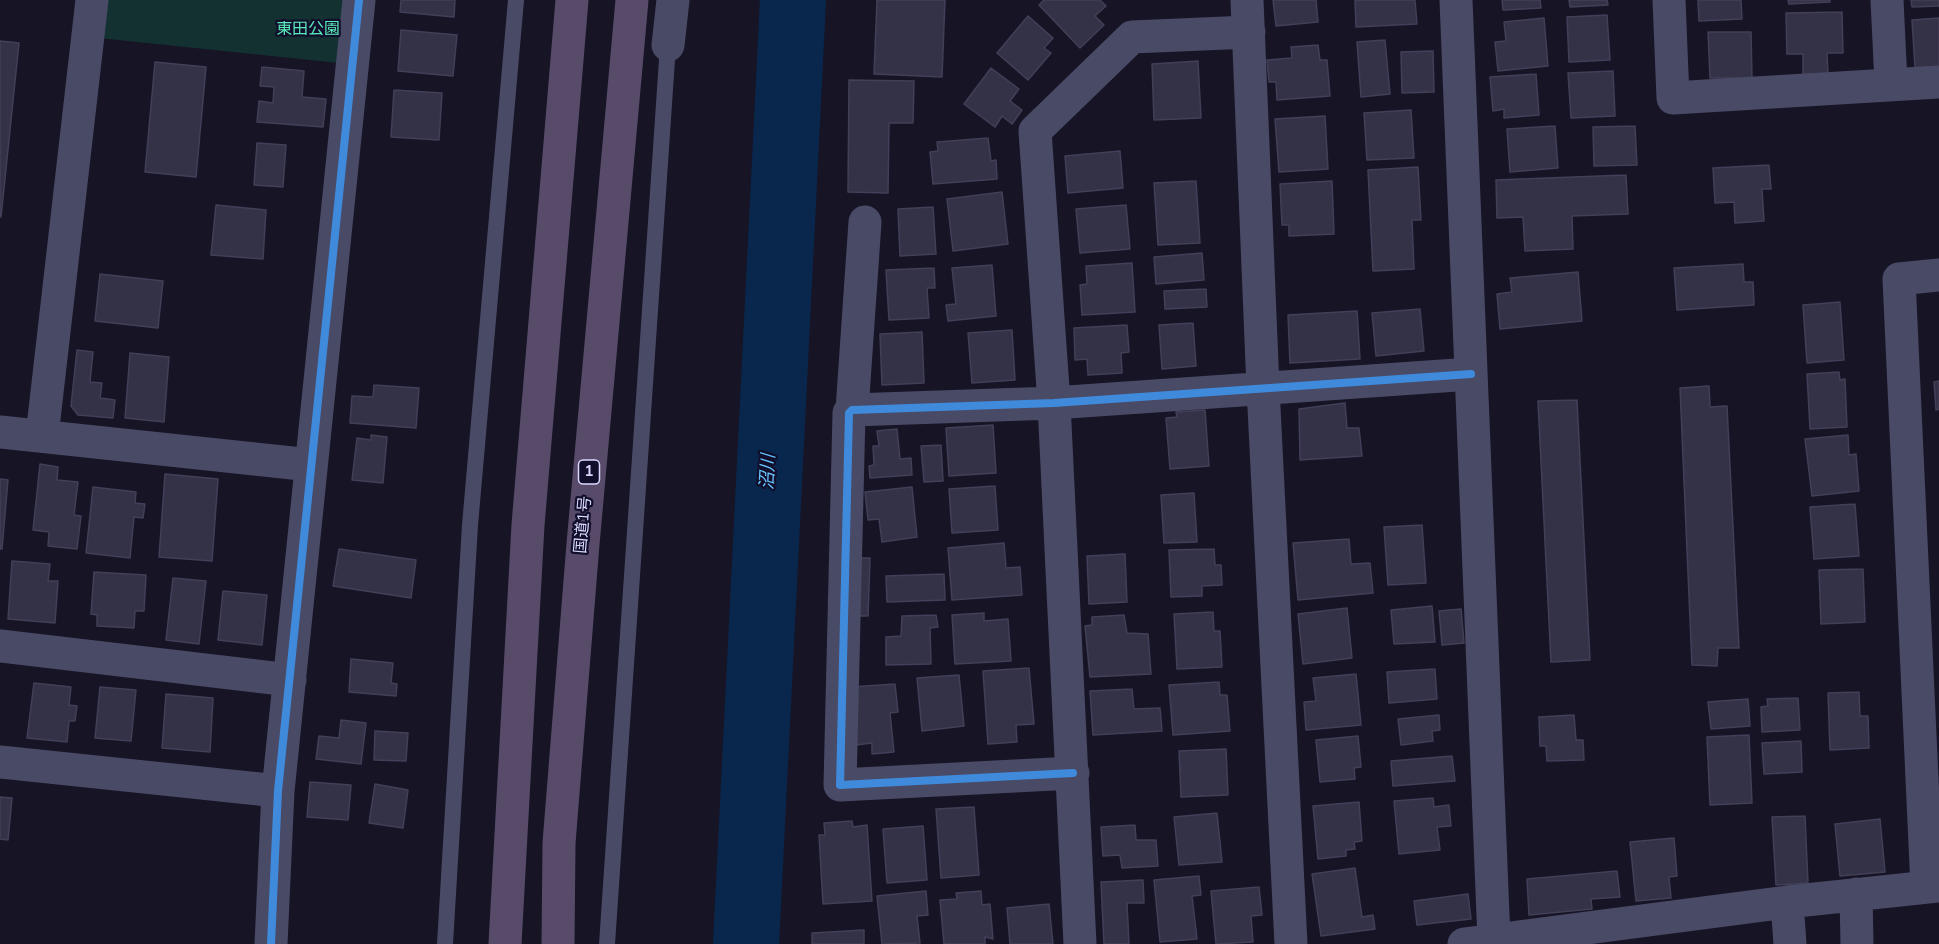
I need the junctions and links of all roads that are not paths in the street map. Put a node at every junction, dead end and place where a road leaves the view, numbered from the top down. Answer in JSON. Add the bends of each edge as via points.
{"nodes":[{"id":1,"x":92,"y":0,"type":"edge"},
{"id":2,"x":359,"y":0,"type":"edge"},
{"id":3,"x":516,"y":0,"type":"edge"},
{"id":4,"x":572,"y":0,"type":"edge"},
{"id":5,"x":632,"y":0,"type":"edge"},
{"id":6,"x":673,"y":0,"type":"edge"},
{"id":7,"x":1247,"y":0,"type":"edge"},
{"id":8,"x":1456,"y":0,"type":"edge"},
{"id":9,"x":1670,"y":0,"type":"edge"},
{"id":10,"x":1887,"y":0,"type":"edge"},
{"id":11,"x":1249,"y":32,"type":"junction"},
{"id":12,"x":668,"y":45,"type":"joint"},
{"id":13,"x":1939,"y":82,"type":"edge"},
{"id":14,"x":1891,"y":83,"type":"junction"},
{"id":15,"x":865,"y":222,"type":"dead end"},
{"id":16,"x":1939,"y":275,"type":"edge"},
{"id":17,"x":1471,"y":374,"type":"junction"},
{"id":18,"x":1263,"y":388,"type":"junction"},
{"id":19,"x":1054,"y":403,"type":"junction"},
{"id":20,"x":852,"y":410,"type":"junction"},
{"id":21,"x":0,"y":432,"type":"edge"},
{"id":22,"x":42,"y":436,"type":"junction"},
{"id":23,"x":311,"y":465,"type":"junction"},
{"id":24,"x":0,"y":646,"type":"edge"},
{"id":25,"x":290,"y":680,"type":"junction"},
{"id":26,"x":0,"y":762,"type":"edge"},
{"id":27,"x":1073,"y":773,"type":"junction"},
{"id":28,"x":278,"y":791,"type":"junction"},
{"id":29,"x":1933,"y":887,"type":"edge"},
{"id":30,"x":1856,"y":894,"type":"junction"},
{"id":31,"x":1787,"y":902,"type":"junction"},
{"id":32,"x":1687,"y":929,"type":"edge"},
{"id":33,"x":1484,"y":942,"type":"edge"},
{"id":34,"x":271,"y":944,"type":"edge"},
{"id":35,"x":445,"y":944,"type":"edge"},
{"id":36,"x":505,"y":944,"type":"edge"},
{"id":37,"x":558,"y":944,"type":"edge"},
{"id":38,"x":607,"y":944,"type":"edge"},
{"id":39,"x":1080,"y":944,"type":"edge"},
{"id":40,"x":1291,"y":944,"type":"edge"},
{"id":41,"x":1790,"y":944,"type":"edge"},
{"id":42,"x":1857,"y":944,"type":"edge"}],
"edges":[{"from":1,"to":22,"type":"street"},
{"from":2,"to":23,"type":"street"},
{"from":3,"to":35,"type":"lane","via":[[470,525]]},
{"from":4,"to":36,"type":"highway","via":[[528,525]]},
{"from":5,"to":37,"type":"highway","name":"国道1号","number":"1","via":[[559,843]]},
{"from":6,"to":12,"type":"street"},
{"from":7,"to":11,"type":"street"},
{"from":8,"to":17,"type":"street"},
{"from":9,"to":14,"type":"street","via":[[1673,98]]},
{"from":10,"to":14,"type":"street"},
{"from":11,"to":18,"type":"street"},
{"from":11,"to":19,"type":"street","via":[[1132,37],[1035,131]]},
{"from":12,"to":38,"type":"lane"},
{"from":13,"to":14,"type":"street"},
{"from":15,"to":20,"type":"street"},
{"from":16,"to":29,"type":"street","via":[[1899,279]]},
{"from":17,"to":18,"type":"street"},
{"from":17,"to":33,"type":"street"},
{"from":18,"to":19,"type":"street"},
{"from":18,"to":40,"type":"street"},
{"from":19,"to":20,"type":"street"},
{"from":19,"to":27,"type":"street"},
{"from":20,"to":27,"type":"street","via":[[840,785]]},
{"from":21,"to":22,"type":"street"},
{"from":22,"to":23,"type":"street"},
{"from":23,"to":25,"type":"street"},
{"from":24,"to":25,"type":"street"},
{"from":25,"to":28,"type":"street"},
{"from":26,"to":28,"type":"street"},
{"from":27,"to":39,"type":"street"},
{"from":28,"to":34,"type":"street"},
{"from":29,"to":30,"type":"street"},
{"from":30,"to":31,"type":"street"},
{"from":30,"to":42,"type":"street"},
{"from":31,"to":32,"type":"street"},
{"from":31,"to":41,"type":"street"},
{"from":32,"to":33,"type":"street"}]}
